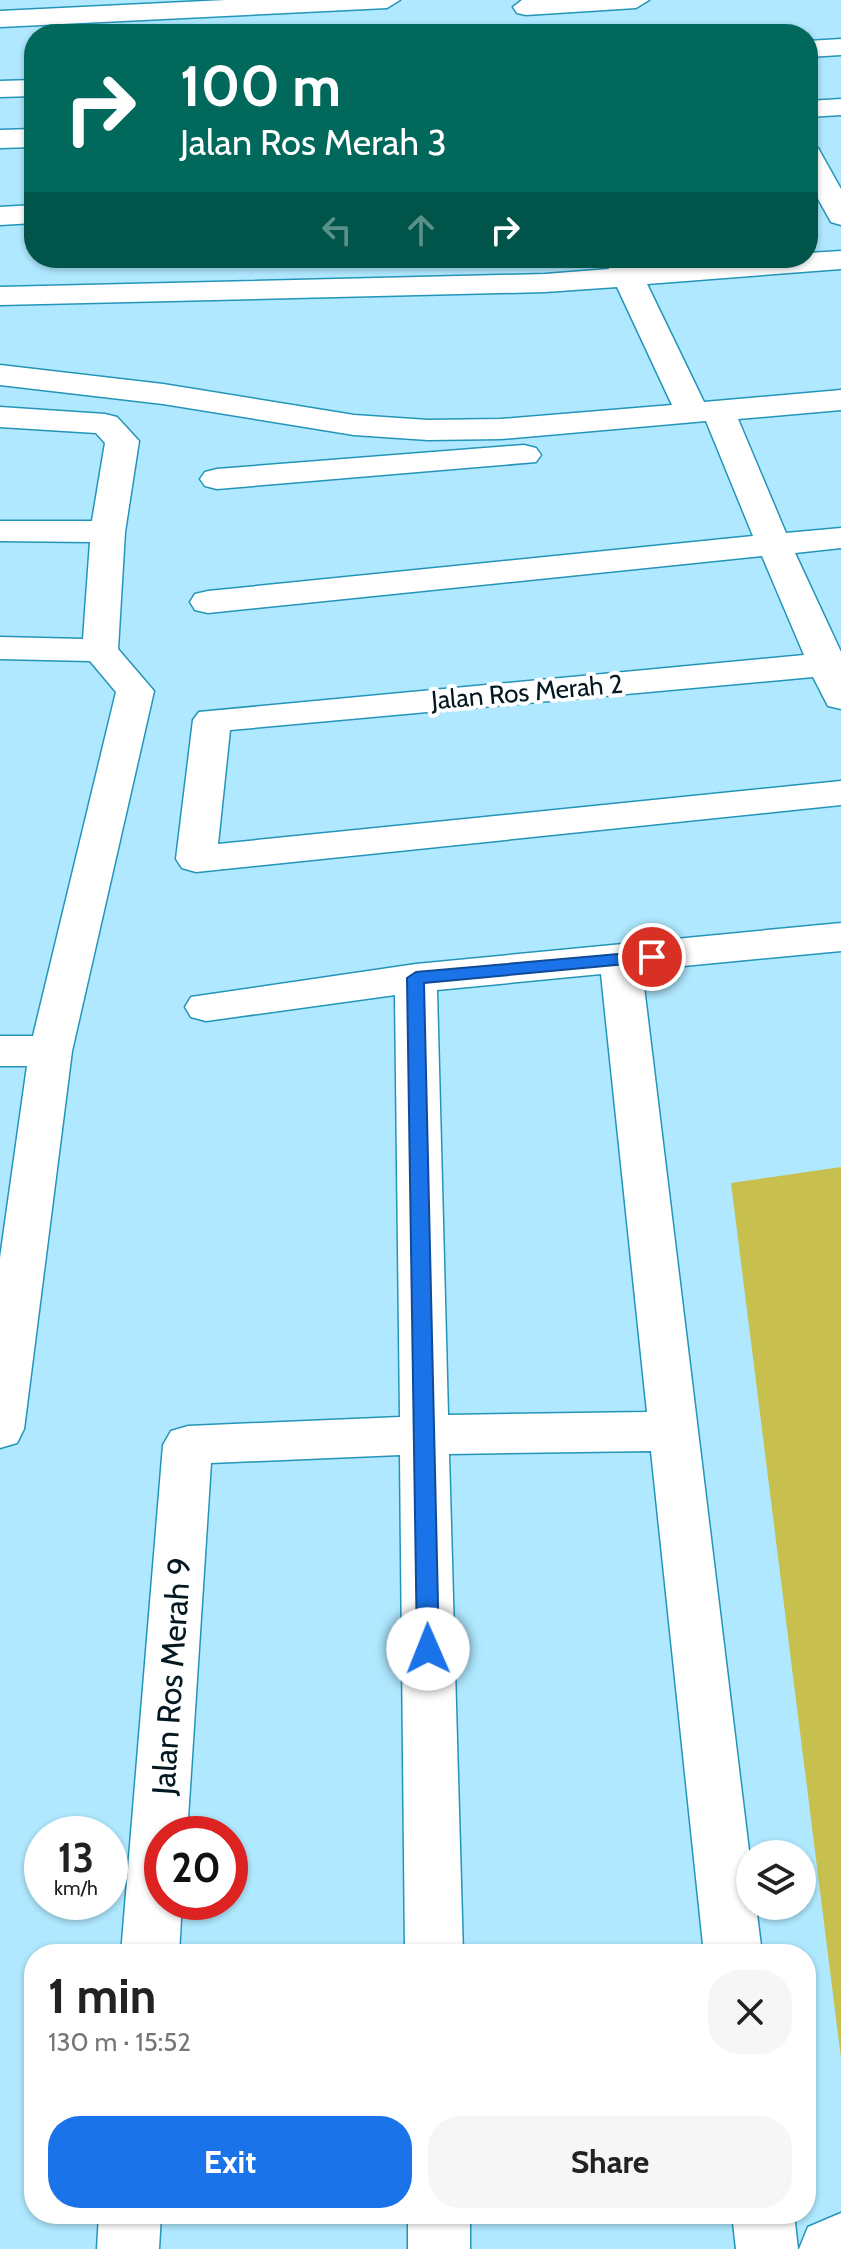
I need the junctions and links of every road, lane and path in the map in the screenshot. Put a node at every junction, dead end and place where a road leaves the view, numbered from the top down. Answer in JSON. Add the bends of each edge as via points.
{"nodes":[{"id":1,"x":387,"y":0,"type":"edge"},
{"id":2,"x":636,"y":0,"type":"edge"},
{"id":3,"x":525,"y":3,"type":"edge"},
{"id":4,"x":0,"y":19,"type":"edge"},
{"id":5,"x":534,"y":24,"type":"edge"},
{"id":6,"x":841,"y":47,"type":"edge"},
{"id":7,"x":818,"y":48,"type":"edge"},
{"id":8,"x":24,"y":88,"type":"edge"},
{"id":9,"x":0,"y":89,"type":"edge"},
{"id":10,"x":841,"y":107,"type":"edge"},
{"id":11,"x":818,"y":108,"type":"edge"},
{"id":12,"x":24,"y":138,"type":"edge"},
{"id":13,"x":0,"y":139,"type":"edge"},
{"id":14,"x":818,"y":166,"type":"edge"},
{"id":15,"x":833,"y":184,"type":"edge"},
{"id":16,"x":24,"y":215,"type":"edge"},
{"id":17,"x":0,"y":216,"type":"edge"},
{"id":18,"x":841,"y":216,"type":"edge"},
{"id":19,"x":841,"y":260,"type":"edge"},
{"id":20,"x":818,"y":261,"type":"edge"},
{"id":21,"x":623,"y":268,"type":"edge"},
{"id":22,"x":542,"y":270,"type":"edge"},
{"id":23,"x":0,"y":296,"type":"edge"},
{"id":24,"x":0,"y":375,"type":"edge"},
{"id":25,"x":841,"y":400,"type":"edge"},
{"id":26,"x":0,"y":417,"type":"edge"},
{"id":27,"x":713,"y":421,"type":"junction"},
{"id":28,"x":841,"y":429,"type":"edge"},
{"id":29,"x":217,"y":479,"type":"dead end"},
{"id":30,"x":0,"y":531,"type":"edge"},
{"id":31,"x":108,"y":532,"type":"junction"},
{"id":32,"x":841,"y":538,"type":"edge"},
{"id":33,"x":773,"y":544,"type":"junction"},
{"id":34,"x":208,"y":602,"type":"dead end"},
{"id":35,"x":0,"y":648,"type":"edge"},
{"id":36,"x":100,"y":650,"type":"junction"},
{"id":37,"x":834,"y":664,"type":"edge"},
{"id":38,"x":841,"y":698,"type":"edge"},
{"id":39,"x":841,"y":793,"type":"edge"},
{"id":40,"x":841,"y":937,"type":"edge"},
{"id":41,"x":620,"y":960,"type":"junction"},
{"id":42,"x":416,"y":978,"type":"junction"},
{"id":43,"x":206,"y":1007,"type":"dead end"},
{"id":44,"x":0,"y":1051,"type":"edge"},
{"id":45,"x":51,"y":1051,"type":"junction"},
{"id":46,"x":14,"y":1214,"type":"edge"},
{"id":47,"x":0,"y":1426,"type":"edge"},
{"id":48,"x":673,"y":1431,"type":"junction"},
{"id":49,"x":424,"y":1435,"type":"junction"},
{"id":50,"x":151,"y":1944,"type":"edge"},
{"id":51,"x":434,"y":1944,"type":"edge"},
{"id":52,"x":732,"y":1944,"type":"edge"},
{"id":53,"x":129,"y":2224,"type":"edge"},
{"id":54,"x":439,"y":2224,"type":"edge"},
{"id":55,"x":764,"y":2224,"type":"edge"},
{"id":56,"x":841,"y":2244,"type":"edge"},
{"id":57,"x":128,"y":2249,"type":"edge"},
{"id":58,"x":439,"y":2249,"type":"edge"},
{"id":59,"x":767,"y":2249,"type":"edge"},
{"id":60,"x":830,"y":2249,"type":"edge"}],
"edges":[{"from":1,"to":4,"type":"street"},
{"from":2,"to":3,"type":"street"},
{"from":3,"to":5,"type":"street"},
{"from":6,"to":7,"type":"street"},
{"from":8,"to":9,"type":"street"},
{"from":10,"to":11,"type":"street"},
{"from":12,"to":13,"type":"street"},
{"from":14,"to":15,"type":"street"},
{"from":15,"to":18,"type":"street"},
{"from":16,"to":17,"type":"street"},
{"from":19,"to":20,"type":"street"},
{"from":21,"to":22,"type":"street"},
{"from":21,"to":27,"type":"street"},
{"from":22,"to":23,"type":"street"},
{"from":24,"to":27,"type":"street","via":[[354,425],[428,430]]},
{"from":25,"to":27,"type":"street"},
{"from":26,"to":31,"type":"street","via":[[105,424],[122,441]]},
{"from":27,"to":28,"type":"street"},
{"from":27,"to":29,"type":"street"},
{"from":27,"to":33,"type":"street"},
{"from":30,"to":31,"type":"street"},
{"from":31,"to":36,"type":"street"},
{"from":32,"to":33,"type":"street"},
{"from":33,"to":34,"type":"street"},
{"from":33,"to":37,"type":"street"},
{"from":35,"to":36,"type":"street"},
{"from":36,"to":45,"type":"street","via":[[135,691]]},
{"from":37,"to":38,"type":"street"},
{"from":37,"to":39,"type":"street","name":"Jalan Ros Merah 2","via":[[212,720],[196,859]]},
{"from":40,"to":41,"type":"street"},
{"from":41,"to":42,"type":"street"},
{"from":41,"to":48,"type":"street"},
{"from":42,"to":43,"type":"street"},
{"from":42,"to":49,"type":"street"},
{"from":44,"to":45,"type":"street"},
{"from":45,"to":46,"type":"street"},
{"from":46,"to":47,"type":"street"},
{"from":48,"to":49,"type":"street"},
{"from":48,"to":52,"type":"street"},
{"from":49,"to":50,"type":"street","name":"Jalan Ros Merah 9","via":[[188,1445]]},
{"from":49,"to":51,"type":"street"},
{"from":53,"to":57,"type":"street"},
{"from":54,"to":58,"type":"street"},
{"from":55,"to":59,"type":"street"},
{"from":56,"to":60,"type":"street"}]}
